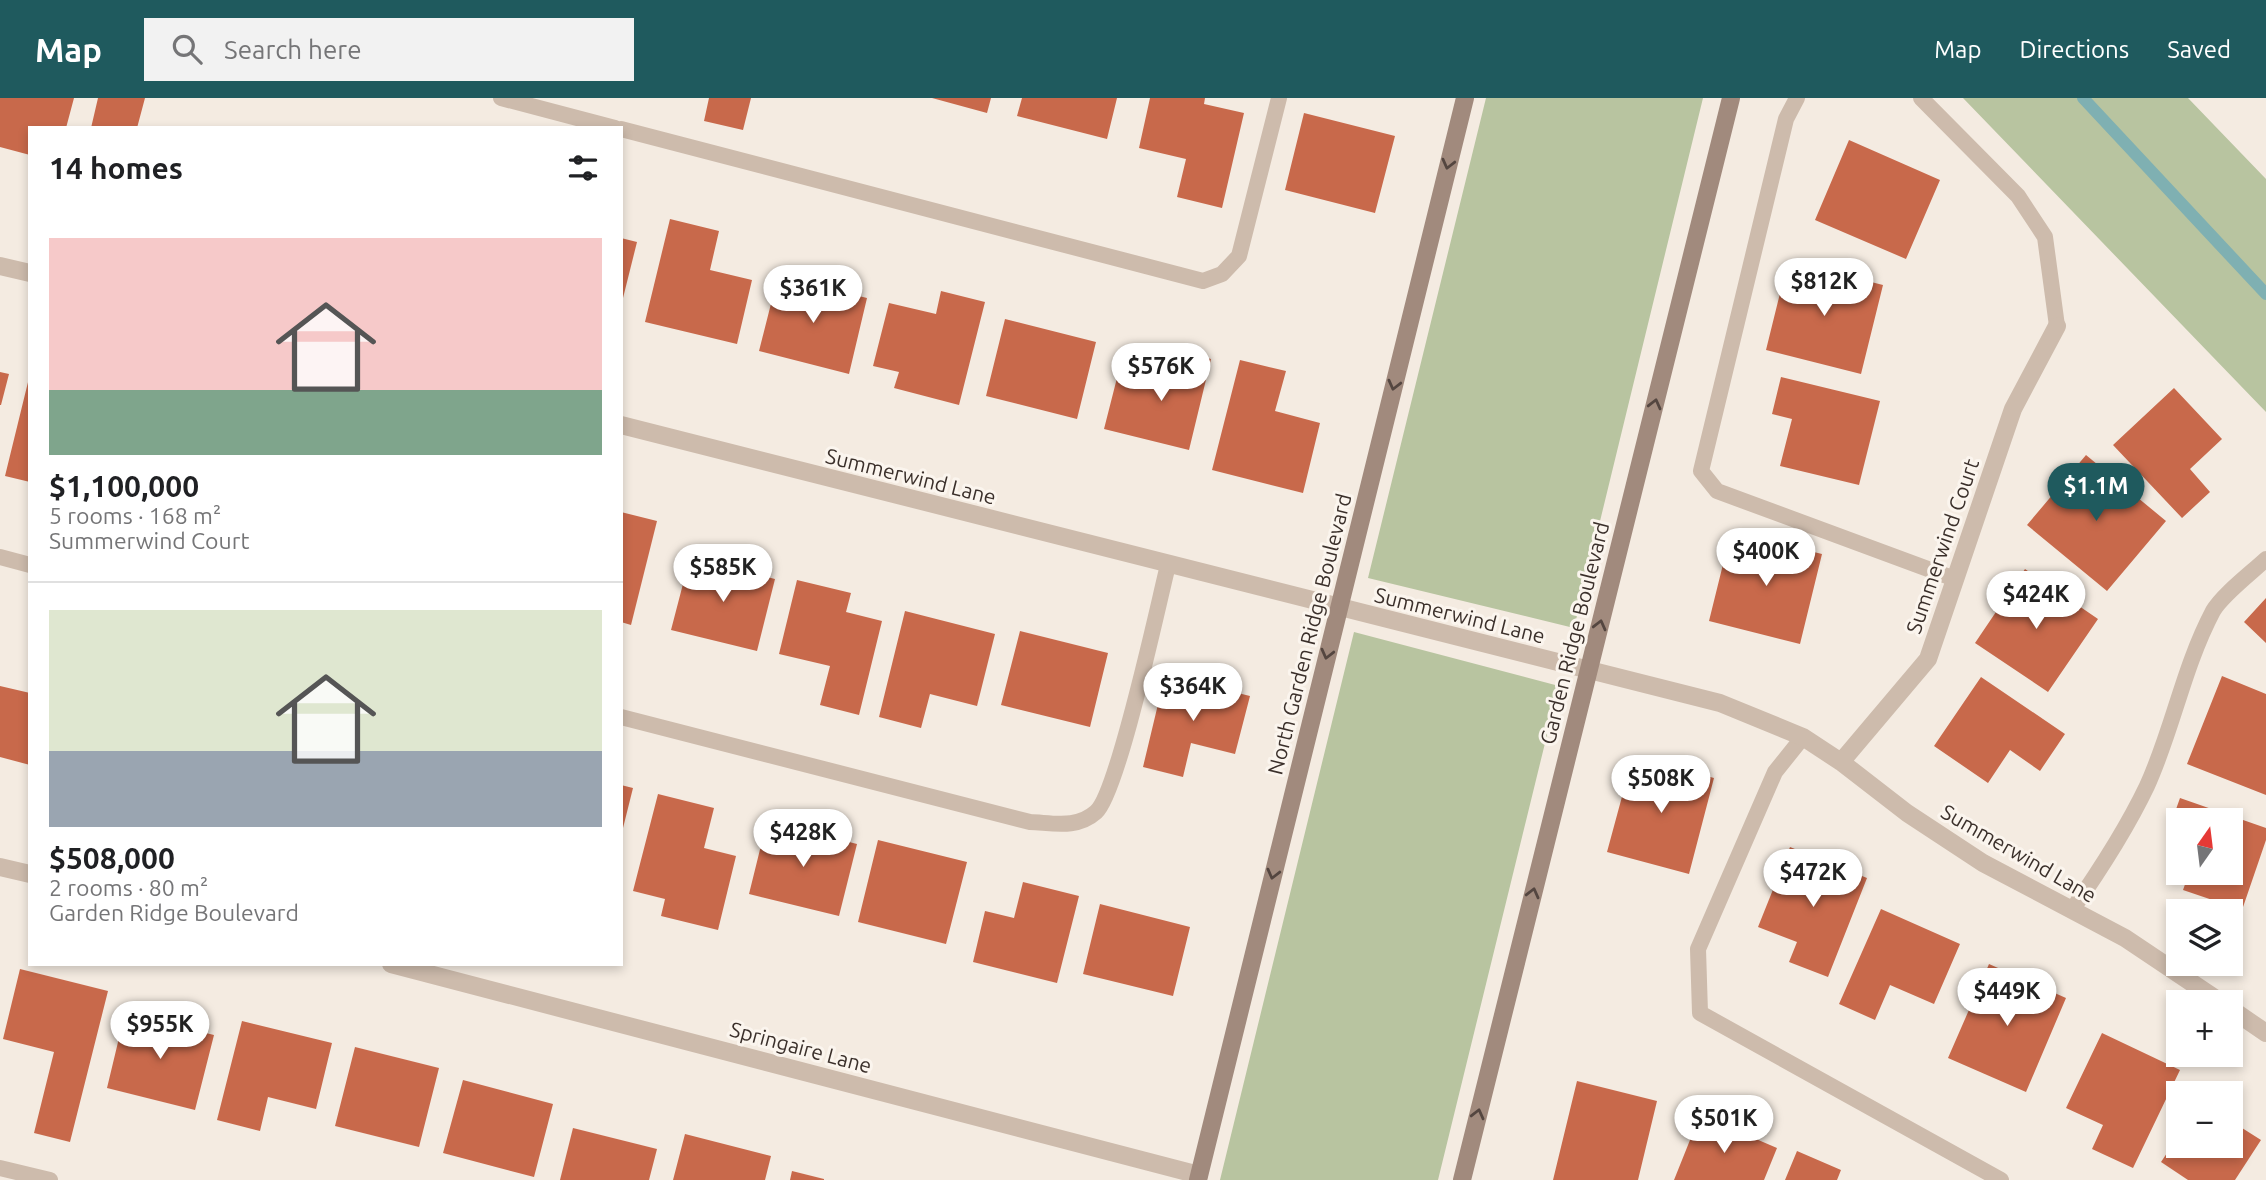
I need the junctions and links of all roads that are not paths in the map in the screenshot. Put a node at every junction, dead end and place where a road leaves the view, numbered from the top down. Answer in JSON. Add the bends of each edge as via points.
{"nodes":[{"id":1,"x":501,"y":98,"type":"edge"},
{"id":2,"x":1279,"y":98,"type":"edge"},
{"id":3,"x":1465,"y":98,"type":"edge"},
{"id":4,"x":1731,"y":98,"type":"edge"},
{"id":5,"x":1797,"y":98,"type":"edge"},
{"id":6,"x":1921,"y":98,"type":"edge"},
{"id":7,"x":607,"y":126,"type":"edge"},
{"id":8,"x":623,"y":130,"type":"edge"},
{"id":9,"x":0,"y":266,"type":"edge"},
{"id":10,"x":28,"y":273,"type":"edge"},
{"id":11,"x":2057,"y":326,"type":"joint"},
{"id":12,"x":623,"y":426,"type":"edge"},
{"id":13,"x":0,"y":557,"type":"edge"},
{"id":14,"x":2266,"y":559,"type":"edge"},
{"id":15,"x":28,"y":564,"type":"edge"},
{"id":16,"x":1168,"y":565,"type":"junction"},
{"id":17,"x":1955,"y":579,"type":"junction"},
{"id":18,"x":1339,"y":608,"type":"junction"},
{"id":19,"x":1588,"y":670,"type":"junction"},
{"id":20,"x":623,"y":718,"type":"edge"},
{"id":21,"x":1803,"y":737,"type":"junction"},
{"id":22,"x":1842,"y":762,"type":"junction"},
{"id":23,"x":0,"y":867,"type":"edge"},
{"id":24,"x":28,"y":874,"type":"edge"},
{"id":25,"x":2072,"y":910,"type":"junction"},
{"id":26,"x":399,"y":966,"type":"edge"},
{"id":27,"x":2202,"y":990,"type":"edge"},
{"id":28,"x":2243,"y":1017,"type":"edge"},
{"id":29,"x":2266,"y":1033,"type":"edge"},
{"id":30,"x":0,"y":1168,"type":"edge"},
{"id":31,"x":1198,"y":1177,"type":"edge"},
{"id":32,"x":50,"y":1180,"type":"edge"},
{"id":33,"x":1462,"y":1180,"type":"edge"},
{"id":34,"x":2001,"y":1180,"type":"edge"}],
"edges":[{"from":1,"to":7,"type":"lane"},
{"from":2,"to":8,"type":"lane","via":[[1239,256],[1223,274],[1203,281]]},
{"from":3,"to":18,"type":"main road","name":"North Garden Ridge Boulevard","one_way":true},
{"from":19,"to":4,"type":"main road","name":"Garden Ridge Boulevard","one_way":true},
{"from":5,"to":17,"type":"lane","via":[[1786,119],[1701,471],[1717,491]]},
{"from":6,"to":11,"type":"lane","via":[[2018,196],[2045,237]]},
{"from":9,"to":10,"type":"street"},
{"from":11,"to":17,"type":"street","name":"Summerwind Court","via":[[2013,409]]},
{"from":12,"to":16,"type":"street","name":"Summerwind Lane"},
{"from":13,"to":15,"type":"lane"},
{"from":14,"to":25,"type":"lane","via":[[2214,609],[2190,657],[2147,786],[2109,857]]},
{"from":16,"to":18,"type":"street","name":"Summerwind Lane"},
{"from":16,"to":20,"type":"lane","via":[[1115,775],[1098,811],[1076,825],[1030,822]]},
{"from":17,"to":22,"type":"street","name":"Summerwind Court","via":[[1928,659]]},
{"from":18,"to":19,"type":"street","name":"Summerwind Lane"},
{"from":18,"to":31,"type":"main road","name":"North Garden Ridge Boulevard","one_way":true},
{"from":19,"to":21,"type":"street","name":"Summerwind Lane","via":[[1720,703]]},
{"from":33,"to":19,"type":"main road","name":"Garden Ridge Boulevard","one_way":true},
{"from":21,"to":22,"type":"street","name":"Summerwind Lane"},
{"from":21,"to":34,"type":"lane","via":[[1775,772],[1698,949],[1700,1013]]},
{"from":22,"to":25,"type":"street","name":"Summerwind Lane","via":[[1907,813],[1983,863]]},
{"from":23,"to":24,"type":"street"},
{"from":25,"to":27,"type":"street","name":"Summerwind Lane","via":[[2125,938]]},
{"from":26,"to":31,"type":"street","name":"Springaire Lane"},
{"from":28,"to":29,"type":"street"},
{"from":30,"to":32,"type":"lane"}]}
